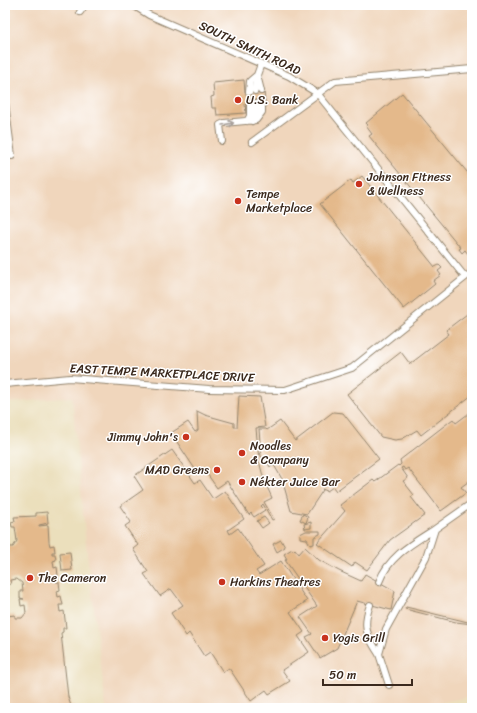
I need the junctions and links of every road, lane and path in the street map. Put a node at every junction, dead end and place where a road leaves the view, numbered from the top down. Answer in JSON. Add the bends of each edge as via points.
{"nodes":[{"id":1,"x":85,"y":5,"type":"edge"},
{"id":2,"x":133,"y":5,"type":"edge"},
{"id":3,"x":80,"y":12,"type":"dead end"},
{"id":4,"x":261,"y":64,"type":"junction"},
{"id":5,"x":472,"y":69,"type":"edge"},
{"id":6,"x":255,"y":91,"type":"dead end"},
{"id":7,"x":317,"y":93,"type":"junction"},
{"id":8,"x":5,"y":103,"type":"edge"},
{"id":9,"x":250,"y":121,"type":"junction"},
{"id":10,"x":222,"y":141,"type":"dead end"},
{"id":11,"x":252,"y":142,"type":"dead end"},
{"id":12,"x":12,"y":156,"type":"dead end"},
{"id":13,"x":472,"y":272,"type":"edge"},
{"id":14,"x":465,"y":277,"type":"junction"},
{"id":15,"x":5,"y":384,"type":"edge"},
{"id":16,"x":472,"y":503,"type":"edge"},
{"id":17,"x":435,"y":529,"type":"junction"},
{"id":18,"x":379,"y":582,"type":"dead end"},
{"id":19,"x":370,"y":605,"type":"dead end"},
{"id":20,"x":379,"y":654,"type":"junction"},
{"id":21,"x":389,"y":685,"type":"dead end"}],
"edges":[{"from":1,"to":3,"type":"lane"},
{"from":2,"to":4,"type":"lane","name":"SOUTH SMITH ROAD","via":[[149,15]]},
{"from":4,"to":6,"type":"lane"},
{"from":4,"to":7,"type":"lane","name":"SOUTH SMITH ROAD","via":[[289,76]]},
{"from":5,"to":7,"type":"lane","via":[[334,80]]},
{"from":7,"to":11,"type":"lane"},
{"from":7,"to":14,"type":"lane","name":"SOUTH SMITH ROAD"},
{"from":8,"to":12,"type":"lane"},
{"from":9,"to":9,"type":"lane","via":[[250,116],[256,103],[262,112],[256,120]]},
{"from":10,"to":9,"type":"lane","one_way":true,"via":[[220,125]]},
{"from":13,"to":14,"type":"lane","name":"EAST TEMPE MARKETPLACE DRIVE"},
{"from":14,"to":15,"type":"lane","name":"EAST TEMPE MARKETPLACE DRIVE","via":[[352,368],[285,390],[209,389],[70,378]]},
{"from":16,"to":17,"type":"lane"},
{"from":17,"to":18,"type":"lane","via":[[401,551],[382,574]]},
{"from":17,"to":20,"type":"lane","via":[[426,557],[386,629]]},
{"from":19,"to":20,"type":"lane","via":[[366,634]]},
{"from":20,"to":21,"type":"lane"}]}
